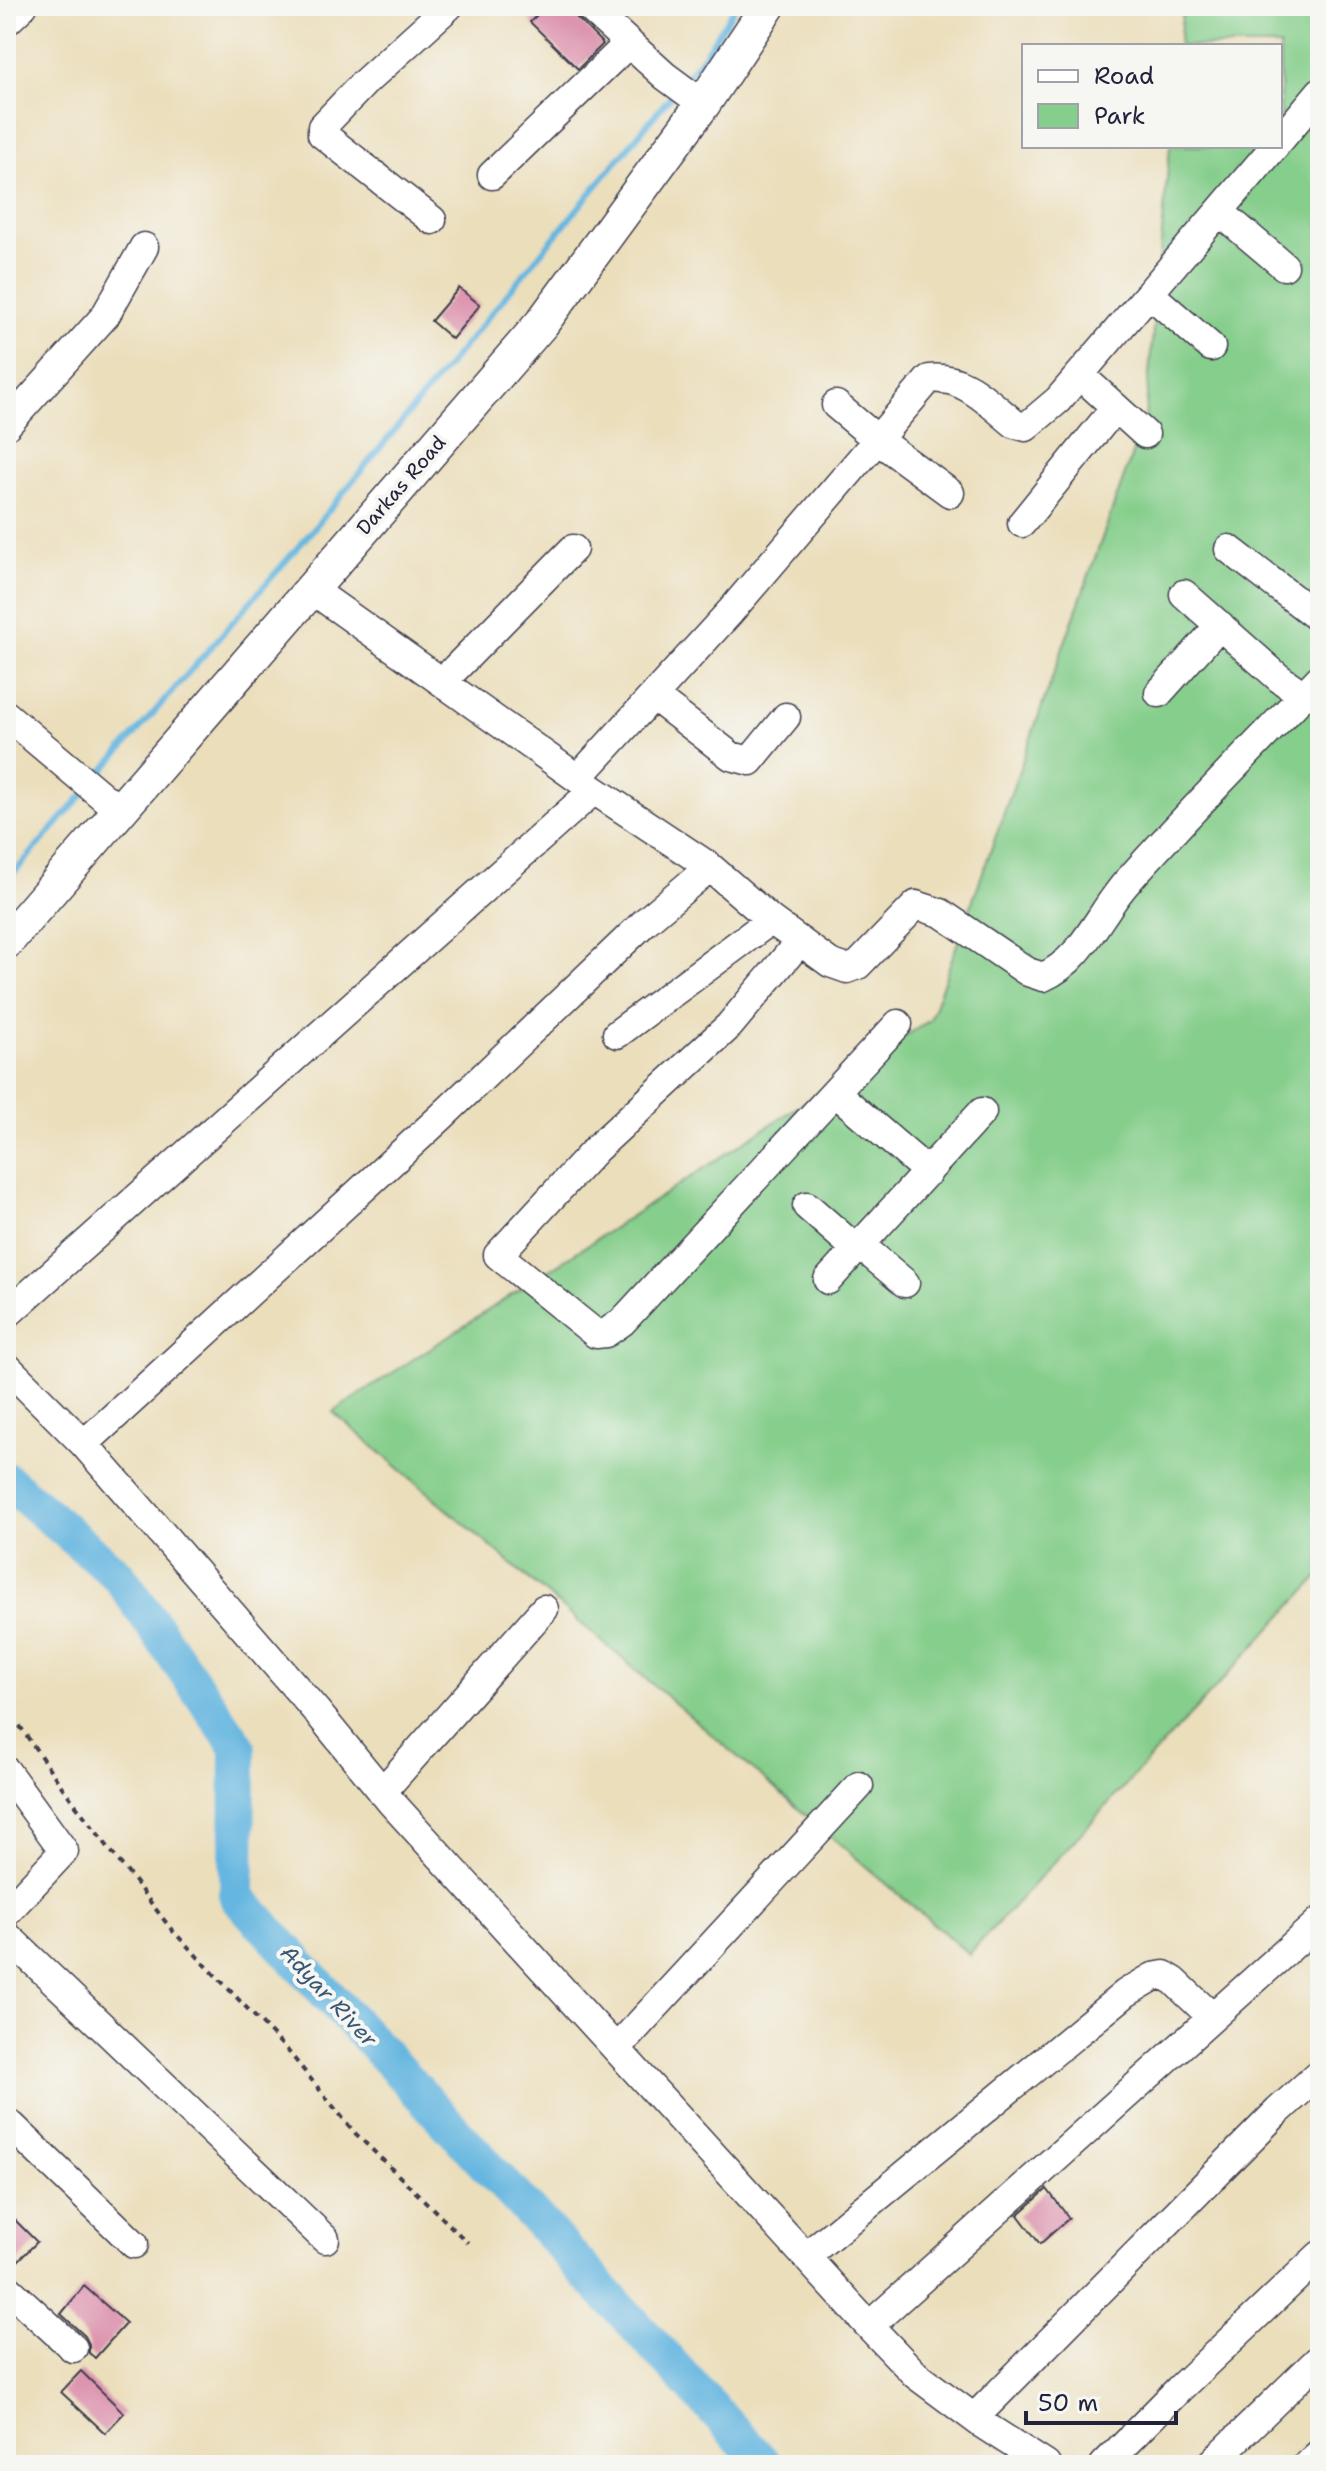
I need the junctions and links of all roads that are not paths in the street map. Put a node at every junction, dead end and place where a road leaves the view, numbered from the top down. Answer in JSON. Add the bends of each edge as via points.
{"nodes":[{"id":1,"x":23,"y":6,"type":"edge"},
{"id":2,"x":449,"y":6,"type":"edge"},
{"id":3,"x":588,"y":6,"type":"edge"},
{"id":4,"x":768,"y":6,"type":"edge"},
{"id":5,"x":6,"y":22,"type":"edge"},
{"id":6,"x":629,"y":43,"type":"junction"},
{"id":7,"x":684,"y":90,"type":"junction"},
{"id":8,"x":1320,"y":92,"type":"edge"},
{"id":9,"x":1282,"y":138,"type":"edge"},
{"id":10,"x":1273,"y":148,"type":"edge"},
{"id":11,"x":492,"y":175,"type":"dead end"},
{"id":12,"x":1220,"y":212,"type":"junction"},
{"id":13,"x":432,"y":220,"type":"dead end"},
{"id":14,"x":144,"y":247,"type":"dead end"},
{"id":15,"x":1284,"y":266,"type":"dead end"},
{"id":16,"x":1150,"y":294,"type":"junction"},
{"id":17,"x":1211,"y":347,"type":"dead end"},
{"id":18,"x":1080,"y":375,"type":"junction"},
{"id":19,"x":836,"y":405,"type":"dead end"},
{"id":20,"x":1115,"y":408,"type":"junction"},
{"id":21,"x":6,"y":426,"type":"edge"},
{"id":22,"x":1145,"y":434,"type":"dead end"},
{"id":23,"x":879,"y":441,"type":"junction"},
{"id":24,"x":950,"y":493,"type":"dead end"},
{"id":25,"x":1022,"y":523,"type":"dead end"},
{"id":26,"x":573,"y":549,"type":"dead end"},
{"id":27,"x":1229,"y":549,"type":"dead end"},
{"id":28,"x":311,"y":589,"type":"junction"},
{"id":29,"x":1184,"y":594,"type":"dead end"},
{"id":30,"x":1320,"y":619,"type":"edge"},
{"id":31,"x":1220,"y":625,"type":"junction"},
{"id":32,"x":443,"y":681,"type":"junction"},
{"id":33,"x":1312,"y":687,"type":"edge"},
{"id":34,"x":1159,"y":693,"type":"dead end"},
{"id":35,"x":653,"y":696,"type":"junction"},
{"id":36,"x":6,"y":715,"type":"edge"},
{"id":37,"x":786,"y":717,"type":"dead end"},
{"id":38,"x":586,"y":784,"type":"junction"},
{"id":39,"x":101,"y":796,"type":"junction"},
{"id":40,"x":710,"y":867,"type":"junction"},
{"id":41,"x":771,"y":920,"type":"junction"},
{"id":42,"x":800,"y":941,"type":"junction"},
{"id":43,"x":6,"y":942,"type":"edge"},
{"id":44,"x":898,"y":1024,"type":"dead end"},
{"id":45,"x":617,"y":1034,"type":"dead end"},
{"id":46,"x":835,"y":1092,"type":"junction"},
{"id":47,"x":982,"y":1112,"type":"dead end"},
{"id":48,"x":928,"y":1172,"type":"junction"},
{"id":49,"x":807,"y":1206,"type":"dead end"},
{"id":50,"x":858,"y":1247,"type":"junction"},
{"id":51,"x":828,"y":1280,"type":"dead end"},
{"id":52,"x":905,"y":1283,"type":"dead end"},
{"id":53,"x":6,"y":1315,"type":"edge"},
{"id":54,"x":6,"y":1366,"type":"edge"},
{"id":55,"x":84,"y":1444,"type":"junction"},
{"id":56,"x":544,"y":1609,"type":"dead end"},
{"id":57,"x":6,"y":1771,"type":"edge"},
{"id":58,"x":859,"y":1786,"type":"dead end"},
{"id":59,"x":382,"y":1792,"type":"junction"},
{"id":60,"x":6,"y":1913,"type":"edge"},
{"id":61,"x":1320,"y":1921,"type":"edge"},
{"id":62,"x":6,"y":1935,"type":"edge"},
{"id":63,"x":1212,"y":2017,"type":"junction"},
{"id":64,"x":617,"y":2048,"type":"junction"},
{"id":65,"x":1320,"y":2073,"type":"edge"},
{"id":66,"x":6,"y":2126,"type":"edge"},
{"id":67,"x":325,"y":2239,"type":"dead end"},
{"id":68,"x":134,"y":2244,"type":"dead end"},
{"id":69,"x":1320,"y":2255,"type":"edge"},
{"id":70,"x":806,"y":2256,"type":"junction"},
{"id":71,"x":6,"y":2287,"type":"edge"},
{"id":72,"x":869,"y":2326,"type":"junction"},
{"id":73,"x":73,"y":2348,"type":"dead end"},
{"id":74,"x":1320,"y":2358,"type":"edge"},
{"id":75,"x":974,"y":2418,"type":"junction"},
{"id":76,"x":1320,"y":2453,"type":"edge"},
{"id":77,"x":1046,"y":2465,"type":"edge"},
{"id":78,"x":1104,"y":2465,"type":"edge"},
{"id":79,"x":1210,"y":2465,"type":"edge"},
{"id":80,"x":1307,"y":2465,"type":"edge"}],
"edges":[{"from":1,"to":5,"type":"street"},
{"from":2,"to":13,"type":"street","via":[[322,127],[322,134]]},
{"from":3,"to":6,"type":"street"},
{"from":4,"to":7,"type":"main road","name":"Darkas Road"},
{"from":6,"to":7,"type":"street"},
{"from":6,"to":11,"type":"street"},
{"from":7,"to":28,"type":"main road","name":"Darkas Road","via":[[542,323]]},
{"from":8,"to":9,"type":"street"},
{"from":10,"to":12,"type":"street"},
{"from":12,"to":15,"type":"street"},
{"from":12,"to":16,"type":"street"},
{"from":14,"to":21,"type":"street","via":[[105,316]]},
{"from":16,"to":17,"type":"street"},
{"from":16,"to":18,"type":"street"},
{"from":18,"to":20,"type":"street"},
{"from":18,"to":23,"type":"street","via":[[1026,427],[958,382],[929,379]]},
{"from":19,"to":23,"type":"street"},
{"from":20,"to":22,"type":"street"},
{"from":20,"to":25,"type":"street"},
{"from":23,"to":24,"type":"street"},
{"from":23,"to":35,"type":"street"},
{"from":26,"to":32,"type":"street"},
{"from":27,"to":30,"type":"street"},
{"from":28,"to":32,"type":"street"},
{"from":28,"to":39,"type":"main road","name":"Darkas Road"},
{"from":29,"to":31,"type":"street"},
{"from":31,"to":33,"type":"street","via":[[1279,678]]},
{"from":31,"to":34,"type":"street"},
{"from":32,"to":38,"type":"street"},
{"from":33,"to":42,"type":"street","via":[[1125,884],[1058,971],[1043,977],[1028,972],[941,913],[916,905],[858,965],[847,969]]},
{"from":35,"to":37,"type":"street","via":[[731,756],[750,761]]},
{"from":35,"to":38,"type":"street"},
{"from":36,"to":39,"type":"street"},
{"from":38,"to":40,"type":"street"},
{"from":38,"to":53,"type":"street"},
{"from":39,"to":43,"type":"main road","name":"Darkas Road"},
{"from":40,"to":41,"type":"street"},
{"from":40,"to":55,"type":"street"},
{"from":41,"to":42,"type":"street"},
{"from":41,"to":45,"type":"street"},
{"from":42,"to":46,"type":"street","via":[[729,1026],[596,1149],[498,1255],[596,1334],[606,1333],[622,1322]]},
{"from":44,"to":46,"type":"street"},
{"from":46,"to":48,"type":"street"},
{"from":47,"to":48,"type":"street"},
{"from":48,"to":50,"type":"street"},
{"from":49,"to":50,"type":"street"},
{"from":50,"to":51,"type":"street"},
{"from":50,"to":52,"type":"street"},
{"from":54,"to":55,"type":"street"},
{"from":55,"to":59,"type":"street"},
{"from":56,"to":59,"type":"street"},
{"from":57,"to":60,"type":"street","via":[[64,1851]]},
{"from":58,"to":64,"type":"street"},
{"from":59,"to":64,"type":"street"},
{"from":61,"to":63,"type":"street"},
{"from":62,"to":67,"type":"street"},
{"from":63,"to":70,"type":"street","via":[[1164,1975],[1139,1985]]},
{"from":63,"to":72,"type":"street"},
{"from":64,"to":70,"type":"street"},
{"from":65,"to":75,"type":"street"},
{"from":66,"to":68,"type":"street","via":[[12,2126]]},
{"from":69,"to":78,"type":"street"},
{"from":70,"to":72,"type":"street"},
{"from":71,"to":73,"type":"street"},
{"from":72,"to":75,"type":"street","via":[[916,2375]]},
{"from":74,"to":79,"type":"street"},
{"from":75,"to":77,"type":"street"},
{"from":76,"to":80,"type":"street"}]}
